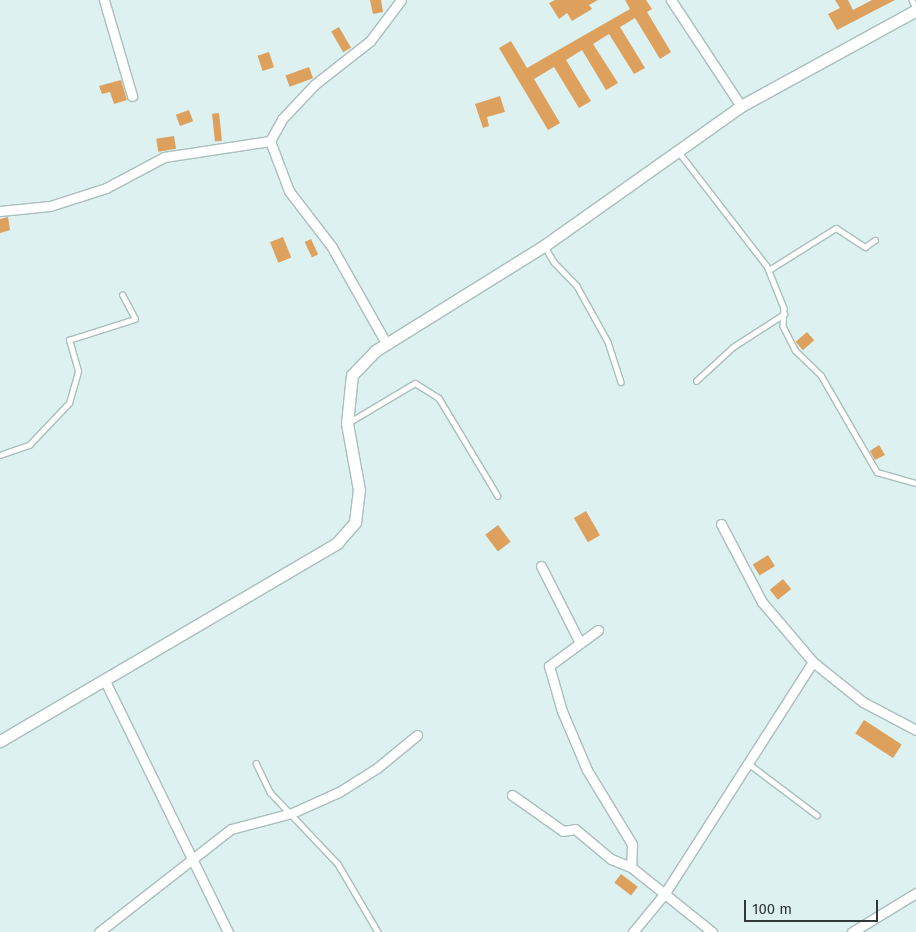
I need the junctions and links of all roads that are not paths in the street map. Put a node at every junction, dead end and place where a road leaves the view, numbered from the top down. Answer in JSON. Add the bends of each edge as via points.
{"nodes":[{"id":1,"x":104,"y":0,"type":"edge"},
{"id":2,"x":401,"y":0,"type":"edge"},
{"id":3,"x":672,"y":0,"type":"edge"},
{"id":4,"x":912,"y":0,"type":"edge"},
{"id":5,"x":916,"y":9,"type":"edge"},
{"id":6,"x":132,"y":96,"type":"dead end"},
{"id":7,"x":741,"y":106,"type":"junction"},
{"id":8,"x":270,"y":141,"type":"junction"},
{"id":9,"x":678,"y":150,"type":"junction"},
{"id":10,"x":0,"y":211,"type":"edge"},
{"id":11,"x":874,"y":240,"type":"dead end"},
{"id":12,"x":545,"y":246,"type":"junction"},
{"id":13,"x":769,"y":270,"type":"junction"},
{"id":14,"x":122,"y":295,"type":"dead end"},
{"id":15,"x":784,"y":314,"type":"junction"},
{"id":16,"x":386,"y":343,"type":"junction"},
{"id":17,"x":696,"y":381,"type":"dead end"},
{"id":18,"x":621,"y":382,"type":"dead end"},
{"id":19,"x":347,"y":423,"type":"junction"},
{"id":20,"x":0,"y":455,"type":"edge"},
{"id":21,"x":916,"y":483,"type":"edge"},
{"id":22,"x":498,"y":496,"type":"dead end"},
{"id":23,"x":721,"y":524,"type":"dead end"},
{"id":24,"x":541,"y":566,"type":"dead end"},
{"id":25,"x":598,"y":630,"type":"dead end"},
{"id":26,"x":580,"y":643,"type":"junction"},
{"id":27,"x":813,"y":662,"type":"junction"},
{"id":28,"x":105,"y":681,"type":"junction"},
{"id":29,"x":916,"y":730,"type":"edge"},
{"id":30,"x":418,"y":735,"type":"dead end"},
{"id":31,"x":0,"y":741,"type":"edge"},
{"id":32,"x":256,"y":764,"type":"dead end"},
{"id":33,"x":749,"y":764,"type":"junction"},
{"id":34,"x":512,"y":794,"type":"dead end"},
{"id":35,"x":292,"y":813,"type":"junction"},
{"id":36,"x":817,"y":815,"type":"dead end"},
{"id":37,"x":192,"y":862,"type":"junction"},
{"id":38,"x":632,"y":867,"type":"junction"},
{"id":39,"x":665,"y":893,"type":"junction"},
{"id":40,"x":916,"y":893,"type":"edge"},
{"id":41,"x":99,"y":932,"type":"edge"},
{"id":42,"x":228,"y":932,"type":"edge"},
{"id":43,"x":378,"y":932,"type":"edge"},
{"id":44,"x":633,"y":932,"type":"edge"},
{"id":45,"x":712,"y":932,"type":"edge"},
{"id":46,"x":852,"y":932,"type":"edge"}],
"edges":[{"from":1,"to":6,"type":"street"},
{"from":2,"to":8,"type":"street","via":[[370,41],[314,85],[282,119]]},
{"from":3,"to":7,"type":"street"},
{"from":4,"to":5,"type":"lane"},
{"from":5,"to":7,"type":"street"},
{"from":7,"to":9,"type":"street"},
{"from":8,"to":10,"type":"street","via":[[164,157],[106,188],[50,206]]},
{"from":8,"to":16,"type":"street","via":[[290,191],[332,247]]},
{"from":9,"to":12,"type":"street"},
{"from":9,"to":13,"type":"lane"},
{"from":11,"to":13,"type":"lane","via":[[865,247],[836,228]]},
{"from":12,"to":16,"type":"street"},
{"from":12,"to":18,"type":"lane","via":[[554,262],[577,286],[608,342]]},
{"from":13,"to":15,"type":"lane"},
{"from":14,"to":20,"type":"lane","via":[[135,319],[69,340],[78,371],[69,403],[29,444]]},
{"from":15,"to":17,"type":"lane","via":[[733,347]]},
{"from":15,"to":21,"type":"lane","via":[[783,326],[795,350],[821,375],[877,472]]},
{"from":16,"to":19,"type":"street","via":[[352,375]]},
{"from":19,"to":22,"type":"lane","via":[[415,383],[439,398]]},
{"from":19,"to":28,"type":"street","via":[[359,490],[355,522],[337,543]]},
{"from":23,"to":27,"type":"street","via":[[762,602]]},
{"from":24,"to":26,"type":"street"},
{"from":25,"to":26,"type":"street"},
{"from":26,"to":38,"type":"street","via":[[549,666],[562,711],[587,770],[632,844]]},
{"from":27,"to":29,"type":"street","via":[[863,702]]},
{"from":27,"to":33,"type":"street"},
{"from":28,"to":31,"type":"street"},
{"from":28,"to":37,"type":"street"},
{"from":30,"to":35,"type":"street","via":[[377,768],[338,792]]},
{"from":32,"to":35,"type":"lane","via":[[270,792]]},
{"from":33,"to":36,"type":"lane"},
{"from":33,"to":39,"type":"street"},
{"from":34,"to":38,"type":"street","via":[[563,831],[575,829],[611,859]]},
{"from":35,"to":37,"type":"street","via":[[232,829]]},
{"from":35,"to":43,"type":"lane","via":[[338,864]]},
{"from":37,"to":41,"type":"street"},
{"from":37,"to":42,"type":"street"},
{"from":38,"to":39,"type":"street"},
{"from":39,"to":44,"type":"street"},
{"from":39,"to":45,"type":"street"},
{"from":40,"to":46,"type":"street"}]}
